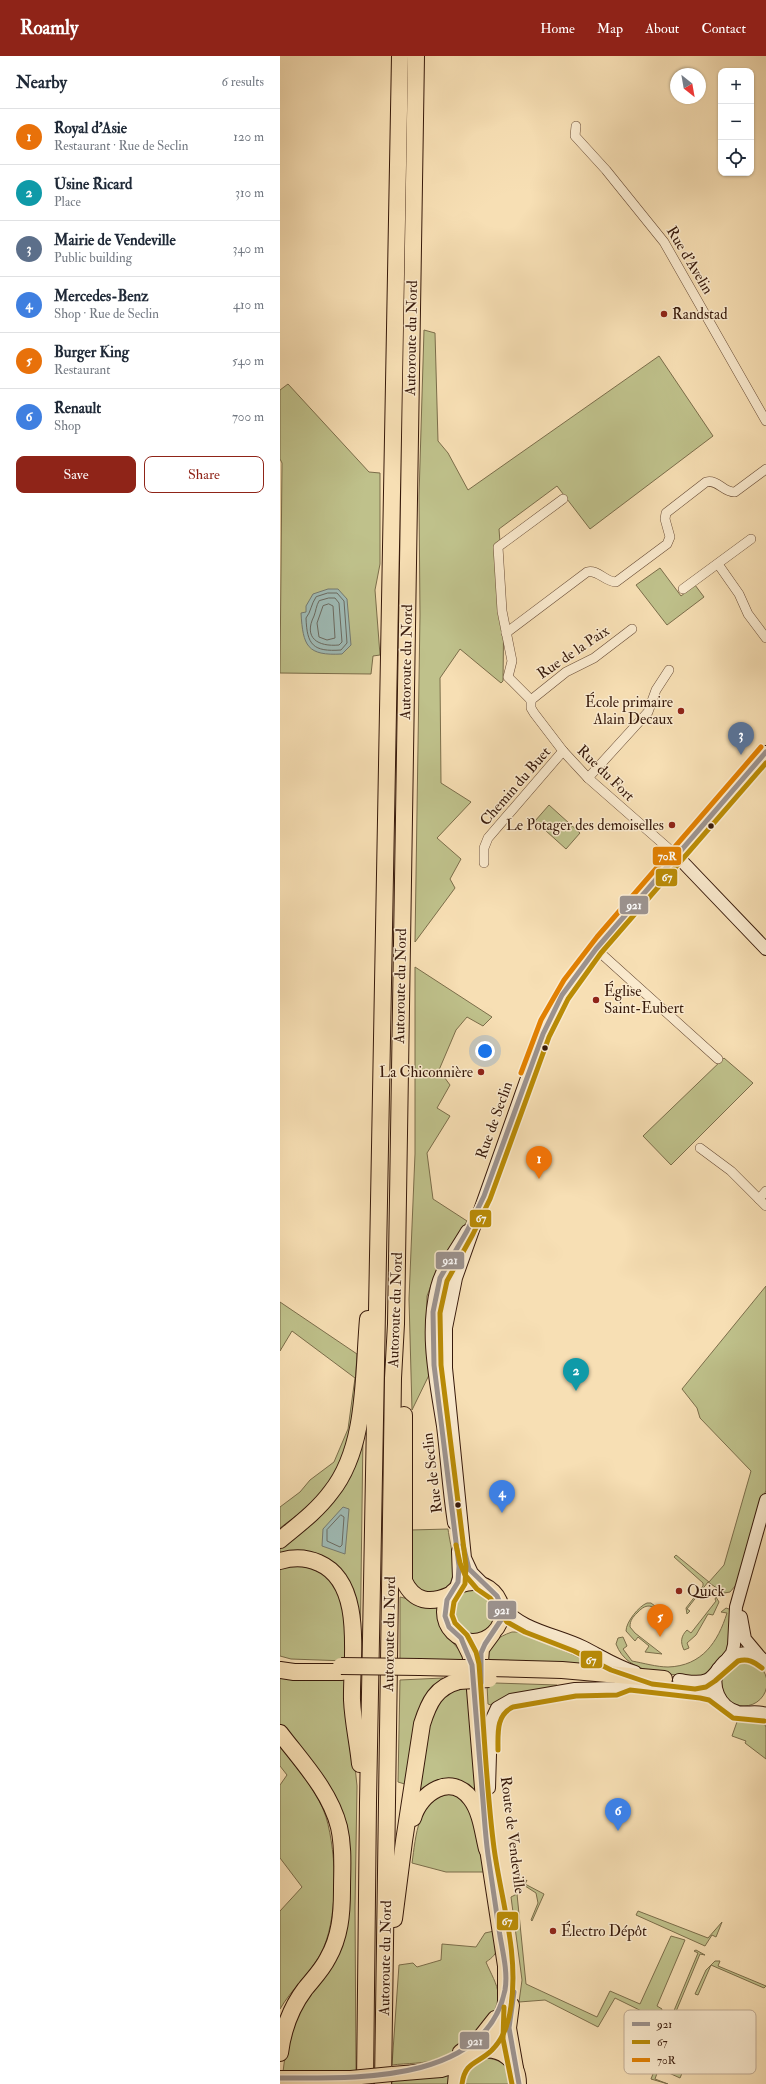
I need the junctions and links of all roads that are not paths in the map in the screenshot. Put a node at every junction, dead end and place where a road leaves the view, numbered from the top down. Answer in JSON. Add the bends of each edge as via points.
{"nodes":[{"id":1,"x":400,"y":56,"type":"edge"},
{"id":2,"x":416,"y":56,"type":"edge"},
{"id":3,"x":576,"y":126,"type":"dead end"},
{"id":4,"x":766,"y":421,"type":"edge"},
{"id":5,"x":766,"y":469,"type":"edge"},
{"id":6,"x":563,"y":499,"type":"dead end"},
{"id":7,"x":751,"y":539,"type":"dead end"},
{"id":8,"x":718,"y":564,"type":"junction"},
{"id":9,"x":683,"y":589,"type":"dead end"},
{"id":10,"x":632,"y":629,"type":"dead end"},
{"id":11,"x":506,"y":632,"type":"junction"},
{"id":12,"x":766,"y":638,"type":"edge"},
{"id":13,"x":669,"y":670,"type":"dead end"},
{"id":14,"x":531,"y":700,"type":"junction"},
{"id":15,"x":563,"y":751,"type":"junction"},
{"id":16,"x":766,"y":752,"type":"edge"},
{"id":17,"x":588,"y":778,"type":"junction"},
{"id":18,"x":677,"y":856,"type":"junction"},
{"id":19,"x":484,"y":862,"type":"dead end"},
{"id":20,"x":766,"y":948,"type":"edge"},
{"id":21,"x":596,"y":949,"type":"junction"},
{"id":22,"x":718,"y":1059,"type":"dead end"},
{"id":23,"x":700,"y":1148,"type":"dead end"},
{"id":24,"x":766,"y":1191,"type":"edge"},
{"id":25,"x":484,"y":1196,"type":"junction"},
{"id":26,"x":759,"y":1198,"type":"junction"},
{"id":27,"x":766,"y":1206,"type":"edge"},
{"id":28,"x":379,"y":1273,"type":"junction"},
{"id":29,"x":396,"y":1324,"type":"junction"},
{"id":30,"x":766,"y":1500,"type":"edge"},
{"id":31,"x":281,"y":1539,"type":"edge"},
{"id":32,"x":280,"y":1561,"type":"edge"},
{"id":33,"x":485,"y":1586,"type":"junction"},
{"id":34,"x":742,"y":1591,"type":"junction"},
{"id":35,"x":452,"y":1593,"type":"junction"},
{"id":36,"x":502,"y":1606,"type":"junction"},
{"id":37,"x":493,"y":1634,"type":"junction"},
{"id":38,"x":460,"y":1638,"type":"junction"},
{"id":39,"x":728,"y":1658,"type":"junction"},
{"id":40,"x":763,"y":1660,"type":"edge"},
{"id":41,"x":280,"y":1663,"type":"edge"},
{"id":42,"x":341,"y":1669,"type":"junction"},
{"id":43,"x":718,"y":1669,"type":"junction"},
{"id":44,"x":280,"y":1670,"type":"edge"},
{"id":45,"x":460,"y":1674,"type":"junction"},
{"id":46,"x":489,"y":1674,"type":"junction"},
{"id":47,"x":664,"y":1679,"type":"junction"},
{"id":48,"x":628,"y":1684,"type":"junction"},
{"id":49,"x":720,"y":1699,"type":"junction"},
{"id":50,"x":766,"y":1703,"type":"edge"},
{"id":51,"x":750,"y":1712,"type":"junction"},
{"id":52,"x":766,"y":1714,"type":"edge"},
{"id":53,"x":280,"y":1733,"type":"edge"},
{"id":54,"x":489,"y":1788,"type":"junction"},
{"id":55,"x":368,"y":1802,"type":"junction"},
{"id":56,"x":403,"y":1848,"type":"junction"},
{"id":57,"x":487,"y":1849,"type":"junction"},
{"id":58,"x":386,"y":1955,"type":"junction"},
{"id":59,"x":506,"y":1978,"type":"junction"},
{"id":60,"x":282,"y":2027,"type":"edge"},
{"id":61,"x":477,"y":2052,"type":"junction"},
{"id":62,"x":280,"y":2053,"type":"edge"},
{"id":63,"x":464,"y":2060,"type":"junction"},
{"id":64,"x":516,"y":2068,"type":"junction"},
{"id":65,"x":280,"y":2078,"type":"edge"},
{"id":66,"x":387,"y":2079,"type":"edge"},
{"id":67,"x":358,"y":2081,"type":"edge"},
{"id":68,"x":300,"y":2084,"type":"edge"},
{"id":69,"x":455,"y":2084,"type":"edge"},
{"id":70,"x":520,"y":2084,"type":"edge"}],
"edges":[{"from":1,"to":28,"type":"highway","name":"Autoroute du Nord"},
{"from":2,"to":29,"type":"highway","name":"Autoroute du Nord"},
{"from":3,"to":4,"type":"street","name":"Rue d'Avelin","via":[[575,136],[608,172],[668,249]]},
{"from":5,"to":11,"type":"street","via":[[735,492],[730,492],[713,482],[706,482],[666,513],[670,539],[616,582],[594,572],[587,572]]},
{"from":6,"to":11,"type":"street","via":[[498,547],[502,611]]},
{"from":7,"to":8,"type":"street"},
{"from":8,"to":9,"type":"street"},
{"from":8,"to":12,"type":"street","via":[[739,594],[748,614]]},
{"from":10,"to":14,"type":"street","name":"Rue de la Paix","via":[[590,660],[566,672]]},
{"from":11,"to":14,"type":"street","via":[[512,661],[508,677]]},
{"from":13,"to":17,"type":"street","via":[[656,690],[648,712]]},
{"from":14,"to":15,"type":"street","name":"Rue du Fort","via":[[533,711]]},
{"from":15,"to":17,"type":"street","name":"Rue du Fort"},
{"from":15,"to":19,"type":"street","name":"Chemin du Buet","via":[[486,841]]},
{"from":16,"to":18,"type":"main road","name":"Rue de Seclin"},
{"from":17,"to":18,"type":"street","name":"Rue du Fort"},
{"from":18,"to":20,"type":"main road"},
{"from":18,"to":21,"type":"main road","name":"Rue de Seclin"},
{"from":21,"to":22,"type":"street"},
{"from":21,"to":25,"type":"main road","name":"Rue de Seclin","via":[[562,995],[548,1023]]},
{"from":23,"to":26,"type":"street","via":[[726,1167]]},
{"from":24,"to":26,"type":"street"},
{"from":25,"to":33,"type":"main road","name":"Rue de Seclin","via":[[452,1292],[445,1350],[465,1558],[472,1573]]},
{"from":25,"to":35,"type":"main road","name":"Rue de Seclin","via":[[440,1278],[433,1312],[435,1388],[459,1566],[459,1578]]},
{"from":26,"to":27,"type":"street"},
{"from":28,"to":31,"type":"highway","via":[[368,1318],[359,1425],[352,1454],[343,1475],[329,1495]]},
{"from":28,"to":55,"type":"highway","name":"Autoroute du Nord"},
{"from":29,"to":35,"type":"highway","via":[[402,1331],[404,1581],[412,1593],[421,1600],[433,1601]]},
{"from":29,"to":58,"type":"highway","name":"Autoroute du Nord","via":[[387,1717]]},
{"from":30,"to":34,"type":"main road"},
{"from":32,"to":55,"type":"highway","via":[[302,1558],[322,1564],[336,1576],[346,1592],[352,1619],[352,1702],[362,1794]]},
{"from":33,"to":35,"type":"main road","via":[[469,1584]]},
{"from":33,"to":36,"type":"main road","via":[[494,1592]]},
{"from":34,"to":39,"type":"main road","via":[[736,1607],[734,1650]]},
{"from":34,"to":40,"type":"main road","via":[[742,1631],[749,1645]]},
{"from":35,"to":38,"type":"main road","via":[[445,1608],[446,1620],[451,1631]]},
{"from":36,"to":37,"type":"main road","via":[[501,1621]]},
{"from":36,"to":47,"type":"main road","via":[[522,1623],[582,1647],[624,1668]]},
{"from":37,"to":38,"type":"main road","via":[[479,1640]]},
{"from":37,"to":54,"type":"main road","name":"Route de Vendeville","via":[[482,1649],[480,1661]]},
{"from":38,"to":57,"type":"main road","name":"Route de Vendeville","via":[[472,1665]]},
{"from":39,"to":40,"type":"main road","via":[[744,1653]]},
{"from":39,"to":43,"type":"main road"},
{"from":41,"to":42,"type":"highway"},
{"from":42,"to":44,"type":"highway","via":[[294,1672]]},
{"from":42,"to":45,"type":"highway","bridge":true,"via":[[420,1670]]},
{"from":43,"to":47,"type":"main road","via":[[710,1678],[701,1682]]},
{"from":43,"to":49,"type":"main road","via":[[715,1686]]},
{"from":45,"to":46,"type":"highway","bridge":true},
{"from":45,"to":56,"type":"highway","via":[[434,1695],[427,1708],[422,1724]]},
{"from":46,"to":47,"type":"highway","via":[[562,1670]]},
{"from":46,"to":48,"type":"highway"},
{"from":48,"to":49,"type":"main road","via":[[708,1692]]},
{"from":48,"to":54,"type":"main road","via":[[616,1688],[554,1692],[501,1704],[491,1721]]},
{"from":49,"to":51,"type":"main road","via":[[733,1710]]},
{"from":50,"to":51,"type":"main road"},
{"from":51,"to":52,"type":"main road"},
{"from":53,"to":60,"type":"highway","via":[[317,1781],[331,1804],[339,1828],[343,1855],[341,1918],[336,1940],[325,1964],[296,2002]]},
{"from":54,"to":64,"type":"main road","name":"Route de Vendeville","via":[[514,1967],[509,2028]]},
{"from":55,"to":67,"type":"highway","name":"Autoroute du Nord"},
{"from":56,"to":57,"type":"highway","via":[[408,1840],[414,1814],[423,1798],[434,1791],[449,1787],[458,1789],[470,1798],[477,1810]]},
{"from":56,"to":58,"type":"highway","via":[[393,1946]]},
{"from":57,"to":59,"type":"main road","name":"Route de Vendeville"},
{"from":58,"to":66,"type":"highway","name":"Autoroute du Nord"},
{"from":59,"to":61,"type":"main road","via":[[505,2005],[501,2019],[491,2041]]},
{"from":59,"to":66,"type":"main road","via":[[498,2012],[476,2040],[442,2062]]},
{"from":60,"to":62,"type":"highway"},
{"from":61,"to":63,"type":"main road"},
{"from":61,"to":64,"type":"main road","via":[[497,2052],[510,2060]]},
{"from":63,"to":66,"type":"main road","via":[[447,2069]]},
{"from":63,"to":69,"type":"main road","via":[[458,2068]]},
{"from":64,"to":70,"type":"main road","name":"Route de Vendeville"},
{"from":65,"to":67,"type":"main road"},
{"from":66,"to":67,"type":"main road","bridge":true},
{"from":67,"to":68,"type":"main road"}]}
